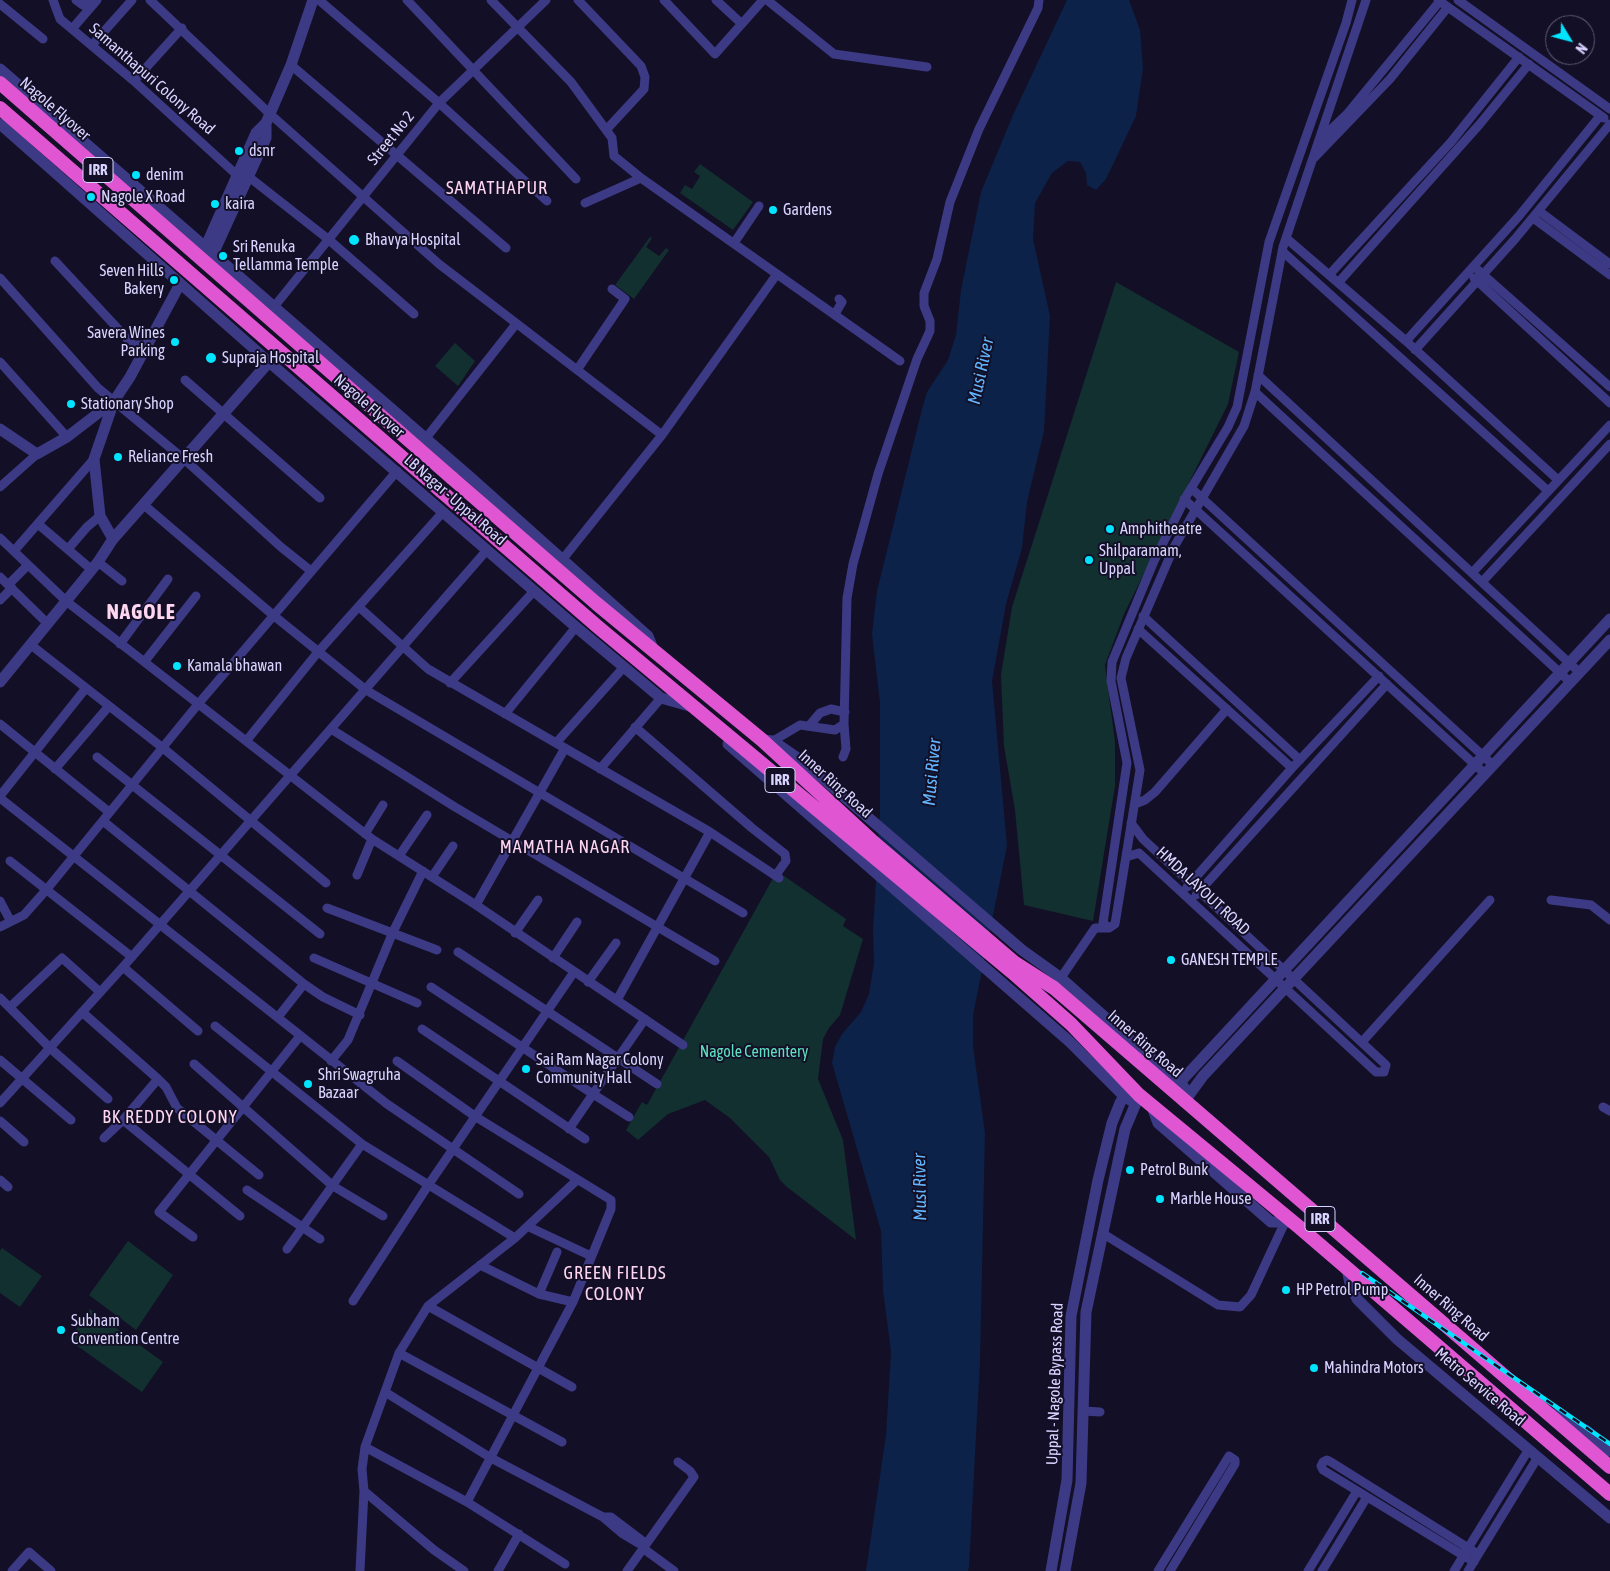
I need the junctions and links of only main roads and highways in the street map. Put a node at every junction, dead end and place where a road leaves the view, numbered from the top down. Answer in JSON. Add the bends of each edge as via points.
{"nodes":[{"id":1,"x":0,"y":83,"type":"edge"},
{"id":2,"x":0,"y":108,"type":"edge"},
{"id":3,"x":654,"y":651,"type":"joint"},
{"id":4,"x":694,"y":708,"type":"joint"},
{"id":5,"x":868,"y":846,"type":"junction"},
{"id":6,"x":1499,"y":1373,"type":"junction"},
{"id":7,"x":1517,"y":1387,"type":"junction"},
{"id":8,"x":1486,"y":1388,"type":"junction"},
{"id":9,"x":1503,"y":1402,"type":"junction"},
{"id":10,"x":1610,"y":1467,"type":"edge"},
{"id":11,"x":1610,"y":1494,"type":"edge"}],
"edges":[{"from":1,"to":3,"type":"highway","name":"Nagole Flyover","number":"IRR","bridge":true},
{"from":2,"to":4,"type":"highway","name":"Nagole Flyover","number":"IRR","bridge":true},
{"from":3,"to":5,"type":"highway","name":"Inner Ring Road","number":"IRR","via":[[767,741]]},
{"from":4,"to":5,"type":"highway","name":"Inner Ring Road","number":"IRR"},
{"from":5,"to":6,"type":"highway","name":"Inner Ring Road","number":"IRR","via":[[1015,963],[1058,983]]},
{"from":5,"to":8,"type":"highway","name":"Inner Ring Road","number":"IRR","via":[[1071,1024],[1132,1095],[1151,1104]]},
{"from":6,"to":7,"type":"highway","name":"Inner Ring Road","number":"IRR"},
{"from":6,"to":8,"type":"highway"},
{"from":7,"to":9,"type":"highway"},
{"from":7,"to":10,"type":"highway","name":"Inner Ring Road","number":"IRR"},
{"from":8,"to":9,"type":"highway","name":"Inner Ring Road","number":"IRR"},
{"from":9,"to":11,"type":"highway","name":"Inner Ring Road","number":"IRR"}]}
